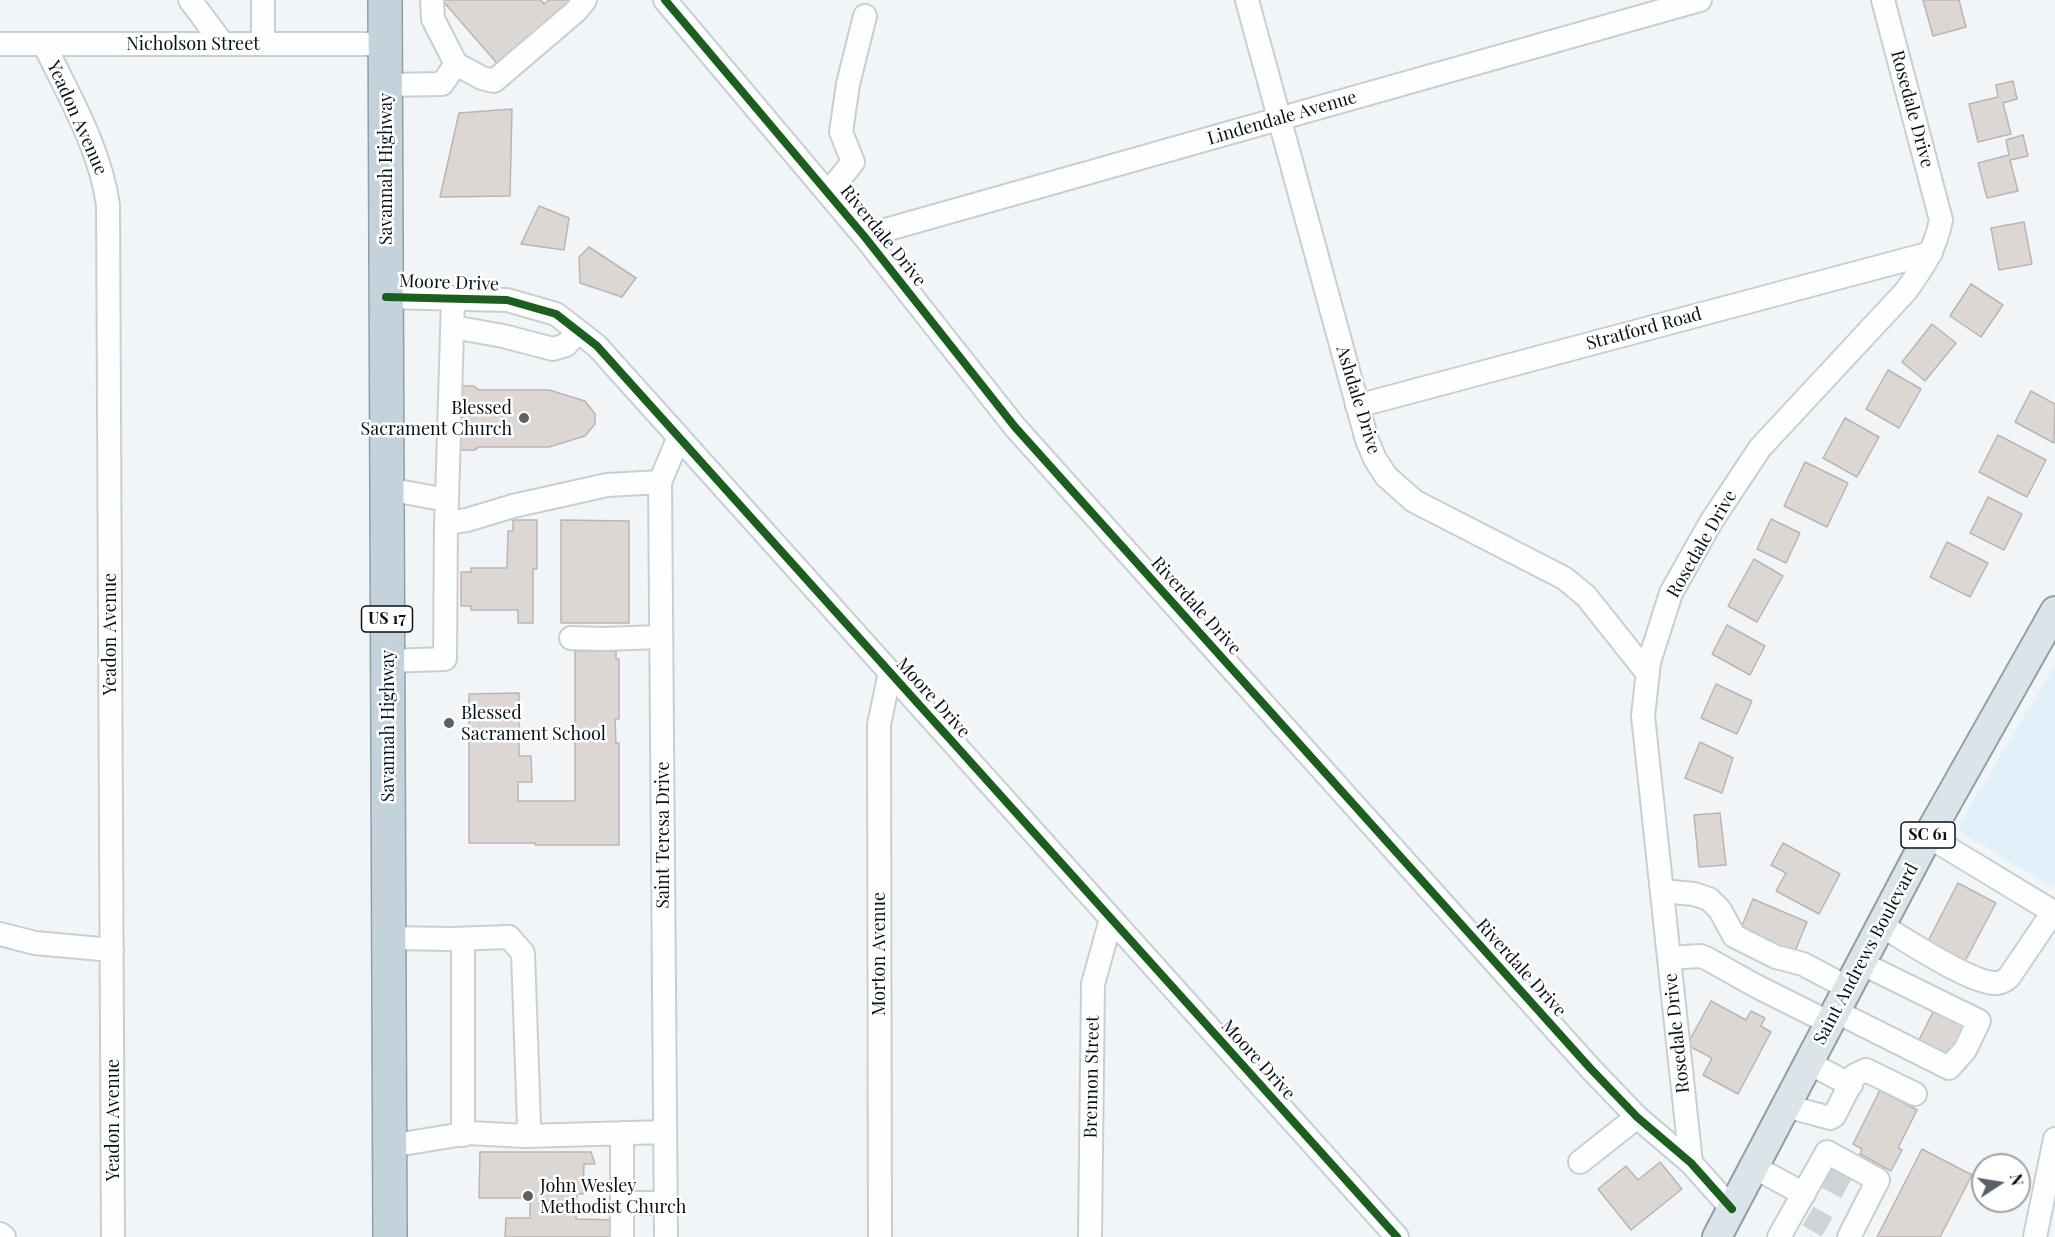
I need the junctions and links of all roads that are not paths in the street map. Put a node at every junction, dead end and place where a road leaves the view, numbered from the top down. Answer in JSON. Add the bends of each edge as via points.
{"nodes":[{"id":1,"x":190,"y":0,"type":"edge"},
{"id":2,"x":263,"y":0,"type":"edge"},
{"id":3,"x":385,"y":0,"type":"edge"},
{"id":4,"x":432,"y":0,"type":"edge"},
{"id":5,"x":585,"y":0,"type":"edge"},
{"id":6,"x":665,"y":0,"type":"edge"},
{"id":7,"x":1247,"y":0,"type":"edge"},
{"id":8,"x":1700,"y":0,"type":"edge"},
{"id":9,"x":1883,"y":0,"type":"edge"},
{"id":10,"x":865,"y":16,"type":"dead end"},
{"id":11,"x":0,"y":44,"type":"edge"},
{"id":12,"x":44,"y":44,"type":"junction"},
{"id":13,"x":223,"y":44,"type":"junction"},
{"id":14,"x":263,"y":44,"type":"junction"},
{"id":15,"x":385,"y":44,"type":"junction"},
{"id":16,"x":456,"y":64,"type":"junction"},
{"id":17,"x":385,"y":85,"type":"junction"},
{"id":18,"x":1279,"y":119,"type":"junction"},
{"id":19,"x":828,"y":193,"type":"junction"},
{"id":20,"x":864,"y":236,"type":"junction"},
{"id":21,"x":1931,"y":253,"type":"junction"},
{"id":22,"x":386,"y":297,"type":"junction"},
{"id":23,"x":453,"y":298,"type":"junction"},
{"id":24,"x":453,"y":327,"type":"junction"},
{"id":25,"x":578,"y":331,"type":"junction"},
{"id":26,"x":1357,"y":406,"type":"junction"},
{"id":27,"x":679,"y":437,"type":"junction"},
{"id":28,"x":660,"y":482,"type":"junction"},
{"id":29,"x":387,"y":489,"type":"junction"},
{"id":30,"x":447,"y":500,"type":"junction"},
{"id":31,"x":446,"y":523,"type":"junction"},
{"id":32,"x":2055,"y":611,"type":"edge"},
{"id":33,"x":661,"y":637,"type":"junction"},
{"id":34,"x":571,"y":638,"type":"dead end"},
{"id":35,"x":387,"y":661,"type":"junction"},
{"id":36,"x":890,"y":672,"type":"junction"},
{"id":37,"x":1648,"y":674,"type":"junction"},
{"id":38,"x":1928,"y":836,"type":"junction"},
{"id":39,"x":1662,"y":891,"type":"junction"},
{"id":40,"x":2054,"y":912,"type":"edge"},
{"id":41,"x":1111,"y":919,"type":"junction"},
{"id":42,"x":1881,"y":925,"type":"junction"},
{"id":43,"x":0,"y":934,"type":"edge"},
{"id":44,"x":389,"y":938,"type":"junction"},
{"id":45,"x":463,"y":939,"type":"junction"},
{"id":46,"x":112,"y":950,"type":"junction"},
{"id":47,"x":1669,"y":958,"type":"junction"},
{"id":48,"x":1861,"y":963,"type":"junction"},
{"id":49,"x":1838,"y":1007,"type":"junction"},
{"id":50,"x":1809,"y":1063,"type":"junction"},
{"id":51,"x":1851,"y":1084,"type":"junction"},
{"id":52,"x":1915,"y":1094,"type":"dead end"},
{"id":53,"x":1786,"y":1106,"type":"junction"},
{"id":54,"x":1636,"y":1117,"type":"junction"},
{"id":55,"x":665,"y":1132,"type":"junction"},
{"id":56,"x":622,"y":1133,"type":"junction"},
{"id":57,"x":463,"y":1135,"type":"junction"},
{"id":58,"x":525,"y":1136,"type":"junction"},
{"id":59,"x":2055,"y":1139,"type":"edge"},
{"id":60,"x":390,"y":1146,"type":"junction"},
{"id":61,"x":1580,"y":1162,"type":"dead end"},
{"id":62,"x":1691,"y":1163,"type":"junction"},
{"id":63,"x":1754,"y":1167,"type":"junction"},
{"id":64,"x":622,"y":1203,"type":"junction"},
{"id":65,"x":666,"y":1203,"type":"junction"},
{"id":66,"x":1803,"y":1206,"type":"junction"},
{"id":67,"x":1724,"y":1228,"type":"edge"},
{"id":68,"x":2042,"y":1232,"type":"edge"},
{"id":69,"x":0,"y":1234,"type":"edge"},
{"id":70,"x":1842,"y":1235,"type":"edge"},
{"id":71,"x":4,"y":1237,"type":"edge"},
{"id":72,"x":114,"y":1237,"type":"edge"},
{"id":73,"x":390,"y":1237,"type":"edge"},
{"id":74,"x":622,"y":1237,"type":"edge"},
{"id":75,"x":666,"y":1237,"type":"edge"},
{"id":76,"x":880,"y":1237,"type":"edge"},
{"id":77,"x":1090,"y":1237,"type":"edge"},
{"id":78,"x":1397,"y":1237,"type":"edge"},
{"id":79,"x":1779,"y":1237,"type":"edge"}],
"edges":[{"from":1,"to":13,"type":"street"},
{"from":2,"to":14,"type":"street"},
{"from":3,"to":15,"type":"highway","name":"Savannah Highway","number":"US 17"},
{"from":4,"to":16,"type":"street","via":[[433,20]]},
{"from":5,"to":16,"type":"street","via":[[494,81]]},
{"from":6,"to":19,"type":"street","name":"Riverdale Drive"},
{"from":7,"to":18,"type":"street","name":"Ashdale Drive"},
{"from":8,"to":18,"type":"street","name":"Lindendale Avenue"},
{"from":9,"to":21,"type":"street","name":"Rosedale Drive","via":[[1941,220]]},
{"from":10,"to":19,"type":"street","via":[[841,132],[853,162]]},
{"from":11,"to":12,"type":"street","name":"Nicholson Street"},
{"from":12,"to":13,"type":"street","name":"Nicholson Street"},
{"from":12,"to":46,"type":"street","name":"Yeadon Avenue","via":[[95,152],[108,205]]},
{"from":13,"to":14,"type":"street","name":"Nicholson Street"},
{"from":14,"to":15,"type":"street","name":"Nicholson Street"},
{"from":15,"to":17,"type":"highway","name":"Savannah Highway","number":"US 17"},
{"from":16,"to":17,"type":"street","via":[[442,84]]},
{"from":17,"to":22,"type":"highway","name":"Savannah Highway","number":"US 17"},
{"from":18,"to":20,"type":"street","name":"Lindendale Avenue"},
{"from":18,"to":26,"type":"street","name":"Ashdale Drive"},
{"from":19,"to":20,"type":"street","name":"Riverdale Drive"},
{"from":20,"to":54,"type":"street","name":"Riverdale Drive","via":[[1015,427]]},
{"from":21,"to":26,"type":"street","name":"Stratford Road"},
{"from":21,"to":37,"type":"street","name":"Rosedale Drive","via":[[1906,291],[1760,448],[1711,522],[1671,593]]},
{"from":22,"to":23,"type":"street","name":"Moore Drive"},
{"from":22,"to":29,"type":"highway","name":"Savannah Highway","number":"US 17"},
{"from":23,"to":24,"type":"street"},
{"from":23,"to":25,"type":"street","name":"Moore Drive","via":[[507,300],[556,314]]},
{"from":24,"to":25,"type":"street","via":[[553,349],[566,345]]},
{"from":24,"to":30,"type":"street"},
{"from":25,"to":27,"type":"street","name":"Moore Drive","via":[[597,346]]},
{"from":26,"to":37,"type":"street","name":"Ashdale Drive","via":[[1367,440],[1386,476],[1414,501],[1564,578],[1586,596]]},
{"from":27,"to":28,"type":"street","name":"Saint Teresa Drive"},
{"from":27,"to":36,"type":"street","name":"Moore Drive"},
{"from":28,"to":31,"type":"street","via":[[607,484]]},
{"from":28,"to":33,"type":"street","name":"Saint Teresa Drive"},
{"from":29,"to":30,"type":"street"},
{"from":29,"to":35,"type":"highway","name":"Savannah Highway","number":"US 17"},
{"from":30,"to":31,"type":"street"},
{"from":31,"to":35,"type":"street","via":[[445,658]]},
{"from":32,"to":38,"type":"main road","name":"Saint Andrews Boulevard","number":"SC 61"},
{"from":33,"to":34,"type":"street"},
{"from":33,"to":55,"type":"street","name":"Saint Teresa Drive"},
{"from":35,"to":44,"type":"highway","name":"Savannah Highway","number":"US 17"},
{"from":36,"to":41,"type":"street","name":"Moore Drive"},
{"from":36,"to":76,"type":"street","name":"Morton Avenue","via":[[879,725]]},
{"from":37,"to":39,"type":"street","name":"Rosedale Drive","via":[[1643,716]]},
{"from":38,"to":40,"type":"street"},
{"from":38,"to":42,"type":"main road","name":"Saint Andrews Boulevard","number":"SC 61"},
{"from":39,"to":47,"type":"street","name":"Rosedale Drive"},
{"from":39,"to":49,"type":"street","via":[[1709,899],[1734,936],[1776,957],[1803,964]]},
{"from":40,"to":42,"type":"street","via":[[2009,977],[1996,983],[1963,972]]},
{"from":41,"to":77,"type":"street","name":"Brennon Street","via":[[1093,984]]},
{"from":41,"to":78,"type":"street","name":"Moore Drive"},
{"from":42,"to":48,"type":"main road","name":"Saint Andrews Boulevard","number":"SC 61"},
{"from":43,"to":46,"type":"street","via":[[35,943]]},
{"from":44,"to":45,"type":"street"},
{"from":44,"to":60,"type":"highway","name":"Savannah Highway","number":"US 17"},
{"from":45,"to":57,"type":"street"},
{"from":45,"to":58,"type":"street","via":[[509,938],[523,953],[528,1124]]},
{"from":46,"to":72,"type":"street","name":"Yeadon Avenue"},
{"from":47,"to":49,"type":"street","via":[[1700,956],[1756,986]]},
{"from":47,"to":62,"type":"street","name":"Rosedale Drive"},
{"from":48,"to":49,"type":"main road","name":"Saint Andrews Boulevard","number":"SC 61"},
{"from":48,"to":49,"type":"street","via":[[1978,1021],[1965,1050],[1949,1068]]},
{"from":49,"to":50,"type":"main road","name":"Saint Andrews Boulevard","number":"SC 61"},
{"from":50,"to":51,"type":"street"},
{"from":50,"to":53,"type":"main road","name":"Saint Andrews Boulevard","number":"SC 61"},
{"from":51,"to":52,"type":"street","via":[[1856,1075],[1866,1070]]},
{"from":51,"to":53,"type":"street","via":[[1830,1118]]},
{"from":53,"to":63,"type":"main road","name":"Saint Andrews Boulevard","number":"SC 61"},
{"from":54,"to":61,"type":"street"},
{"from":54,"to":62,"type":"street","name":"Riverdale Drive"},
{"from":55,"to":56,"type":"street"},
{"from":55,"to":65,"type":"street","name":"Saint Teresa Drive"},
{"from":56,"to":58,"type":"street"},
{"from":56,"to":64,"type":"street"},
{"from":57,"to":58,"type":"street"},
{"from":57,"to":60,"type":"street"},
{"from":59,"to":68,"type":"street"},
{"from":60,"to":73,"type":"highway","name":"Savannah Highway","number":"US 17"},
{"from":62,"to":67,"type":"street","name":"Riverdale Drive"},
{"from":63,"to":66,"type":"street"},
{"from":63,"to":67,"type":"main road","name":"Saint Andrews Boulevard","number":"SC 61"},
{"from":64,"to":65,"type":"street"},
{"from":64,"to":74,"type":"street"},
{"from":65,"to":75,"type":"street","name":"Saint Teresa Drive"},
{"from":66,"to":70,"type":"street","via":[[1821,1175],[1827,1152],[1878,1180],[1861,1196]]},
{"from":66,"to":79,"type":"street"},
{"from":69,"to":71,"type":"street"}]}
